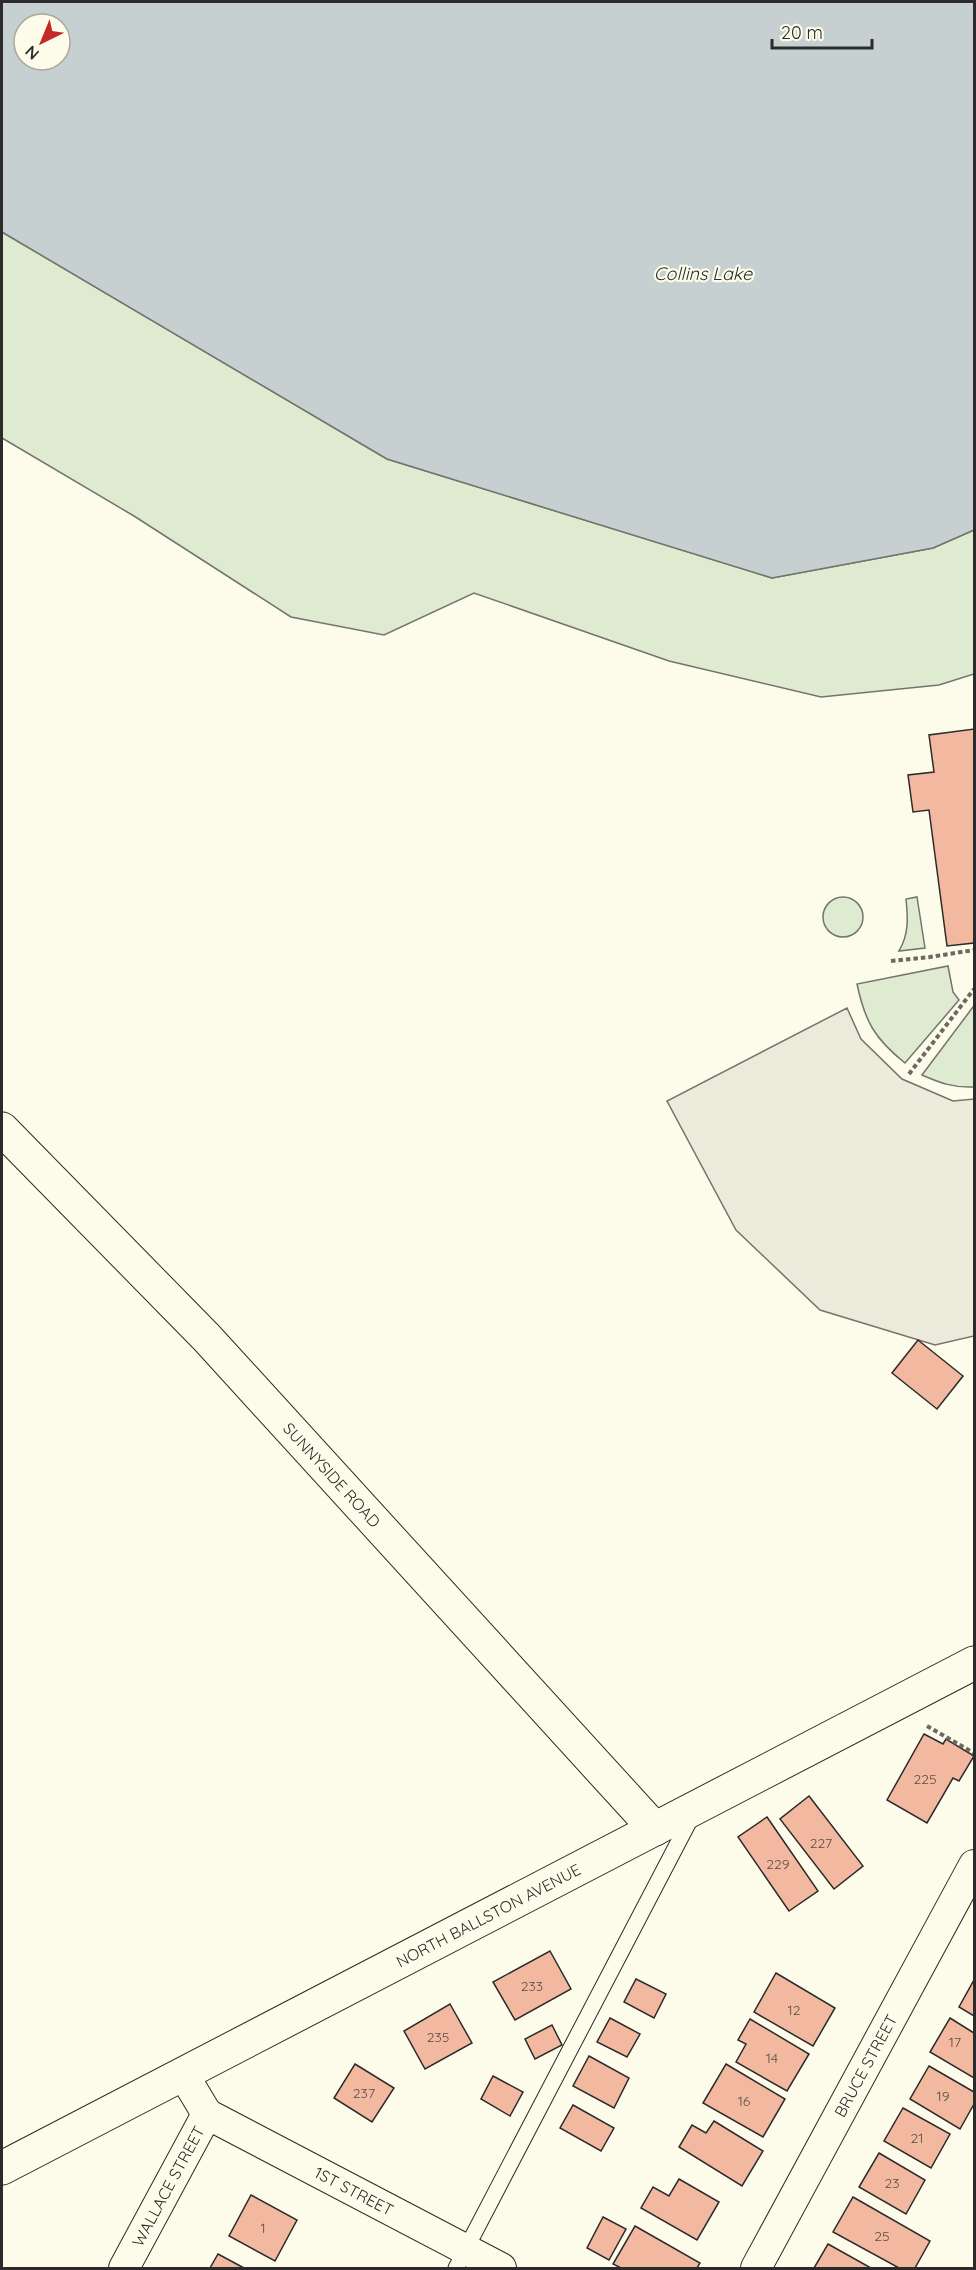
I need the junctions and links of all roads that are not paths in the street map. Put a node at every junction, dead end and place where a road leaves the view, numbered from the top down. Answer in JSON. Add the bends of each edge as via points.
{"nodes":[{"id":1,"x":2,"y":1130,"type":"edge"},
{"id":2,"x":975,"y":1663,"type":"edge"},
{"id":3,"x":696,"y":1808,"type":"junction"},
{"id":4,"x":655,"y":1829,"type":"junction"},
{"id":5,"x":975,"y":1864,"type":"edge"},
{"id":6,"x":183,"y":2074,"type":"junction"},
{"id":7,"x":207,"y":2114,"type":"junction"},
{"id":8,"x":2,"y":2168,"type":"edge"},
{"id":9,"x":461,"y":2259,"type":"edge"},
{"id":10,"x":124,"y":2268,"type":"edge"},
{"id":11,"x":501,"y":2268,"type":"edge"},
{"id":12,"x":756,"y":2268,"type":"edge"}],
"edges":[{"from":1,"to":4,"type":"main road","name":"SUNNYSIDE ROAD","via":[[207,1338]]},
{"from":2,"to":3,"type":"main road","name":"NORTH BALLSTON AVENUE"},
{"from":3,"to":4,"type":"main road","name":"NORTH BALLSTON AVENUE"},
{"from":3,"to":9,"type":"lane"},
{"from":4,"to":6,"type":"main road","name":"NORTH BALLSTON AVENUE"},
{"from":5,"to":12,"type":"street","name":"BRUCE STREET"},
{"from":6,"to":7,"type":"street","name":"WALLACE STREET"},
{"from":6,"to":8,"type":"main road","name":"NORTH BALLSTON AVENUE"},
{"from":7,"to":9,"type":"street","name":"1ST STREET"},
{"from":7,"to":10,"type":"street","name":"WALLACE STREET"},
{"from":9,"to":11,"type":"street","name":"1ST STREET"}]}
